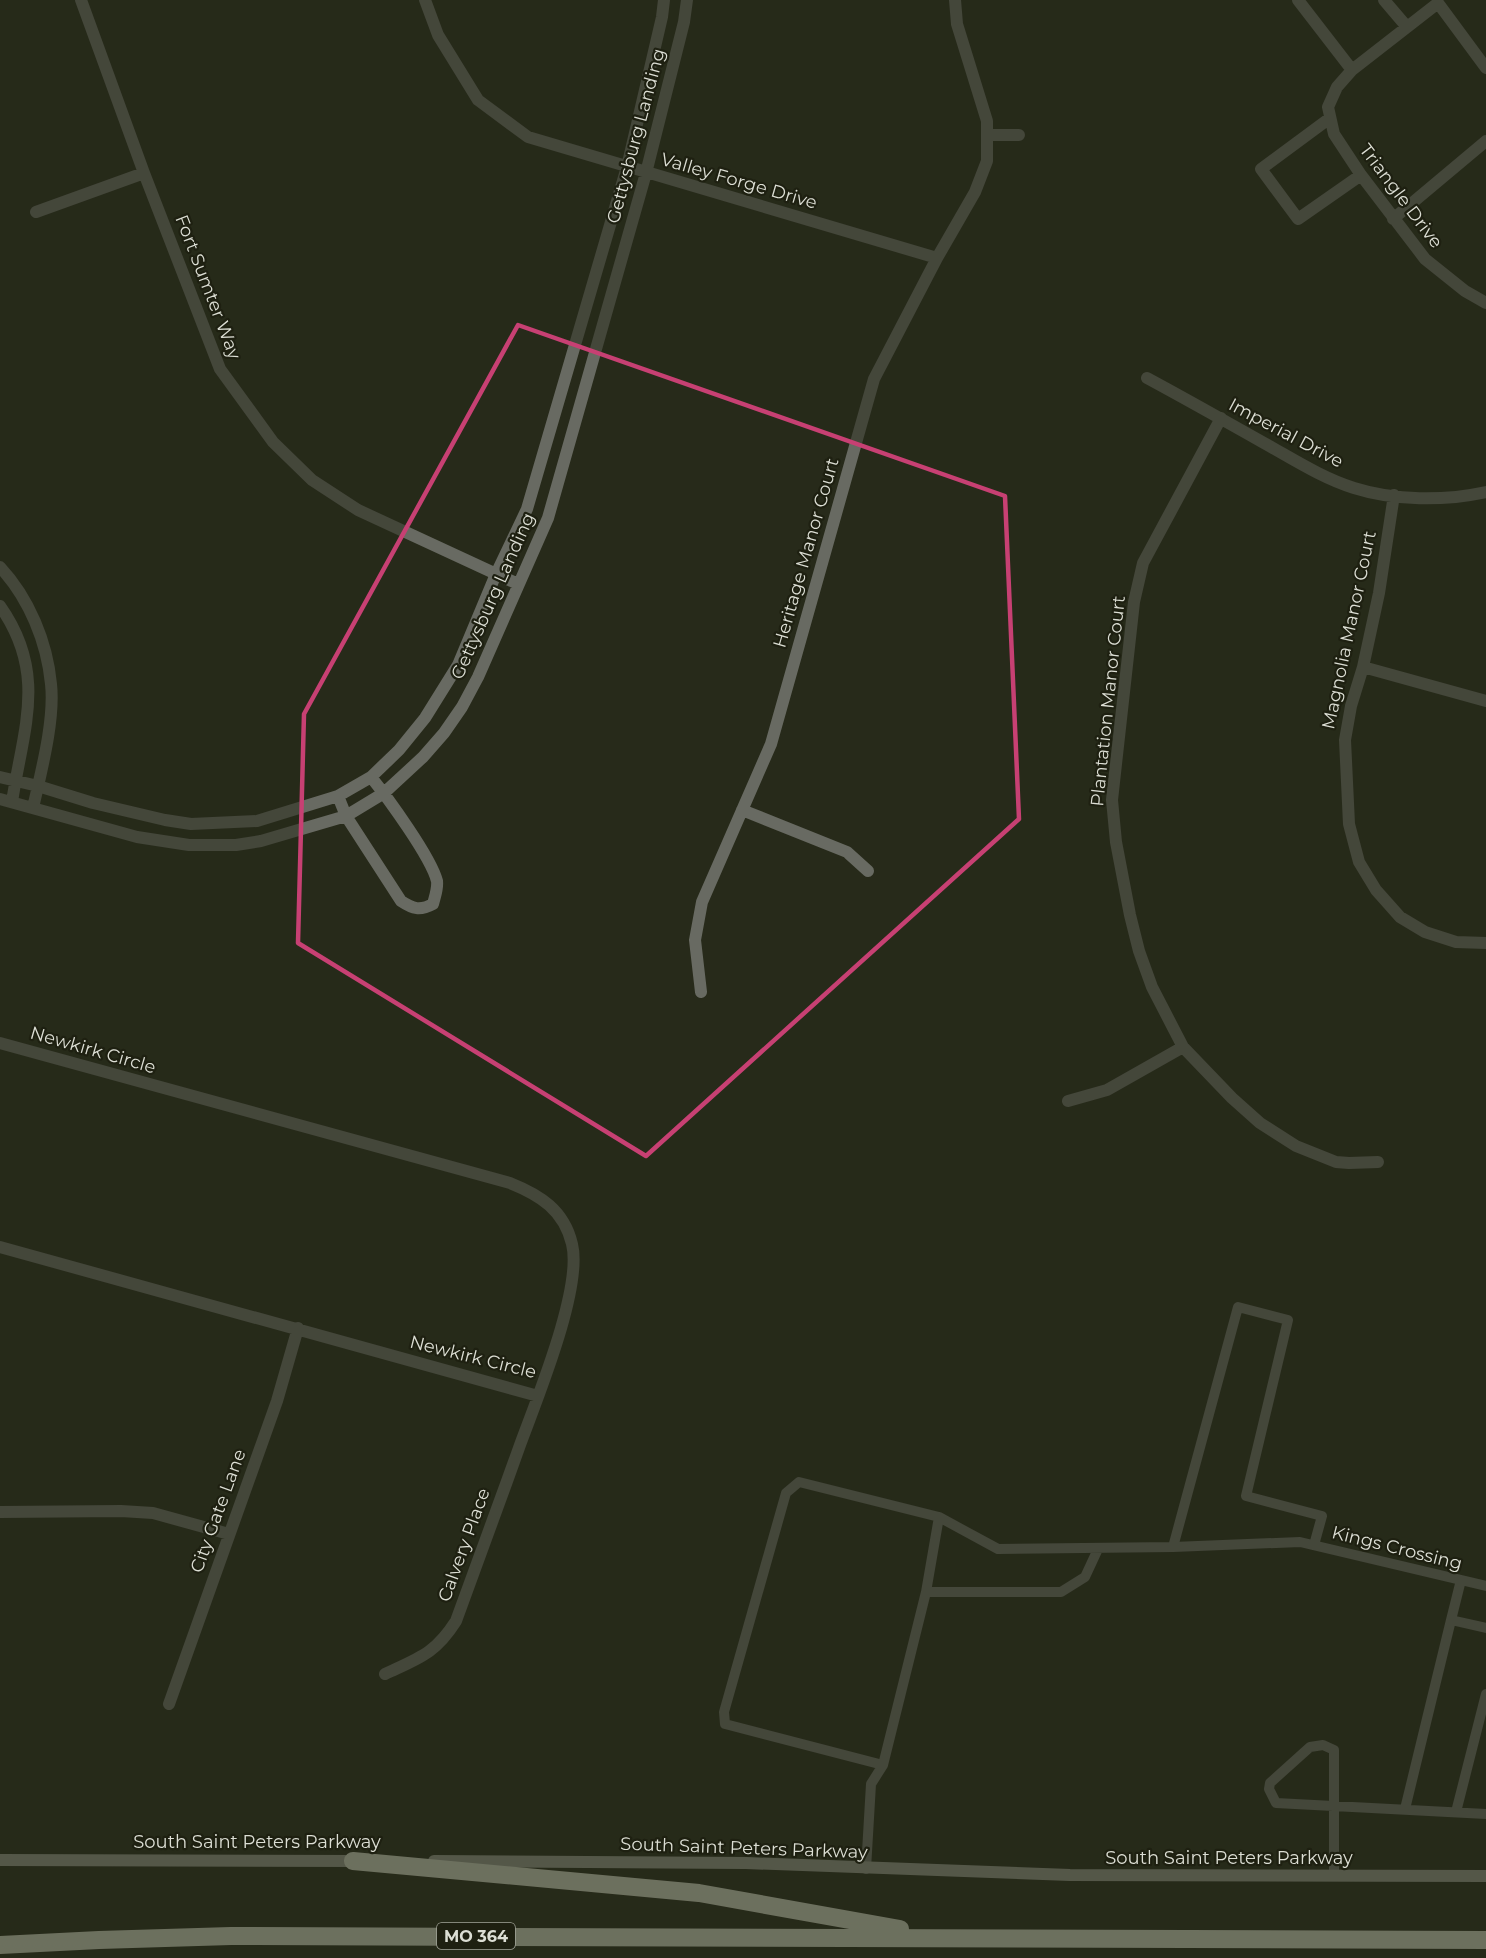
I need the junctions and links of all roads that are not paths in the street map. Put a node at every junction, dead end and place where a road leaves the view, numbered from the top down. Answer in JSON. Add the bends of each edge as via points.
{"nodes":[{"id":1,"x":81,"y":0,"type":"edge"},
{"id":2,"x":425,"y":0,"type":"edge"},
{"id":3,"x":664,"y":0,"type":"edge"},
{"id":4,"x":687,"y":0,"type":"edge"},
{"id":5,"x":955,"y":0,"type":"edge"},
{"id":6,"x":1298,"y":0,"type":"edge"},
{"id":7,"x":1384,"y":0,"type":"edge"},
{"id":8,"x":1440,"y":2,"type":"edge"},
{"id":9,"x":1407,"y":27,"type":"junction"},
{"id":10,"x":1486,"y":68,"type":"edge"},
{"id":11,"x":1352,"y":70,"type":"junction"},
{"id":12,"x":1330,"y":118,"type":"junction"},
{"id":13,"x":987,"y":135,"type":"junction"},
{"id":14,"x":1019,"y":135,"type":"dead end"},
{"id":15,"x":1486,"y":141,"type":"edge"},
{"id":16,"x":627,"y":167,"type":"junction"},
{"id":17,"x":144,"y":173,"type":"junction"},
{"id":18,"x":646,"y":173,"type":"junction"},
{"id":19,"x":1360,"y":175,"type":"junction"},
{"id":20,"x":36,"y":212,"type":"dead end"},
{"id":21,"x":1393,"y":219,"type":"junction"},
{"id":22,"x":936,"y":258,"type":"junction"},
{"id":23,"x":1486,"y":303,"type":"edge"},
{"id":24,"x":1147,"y":378,"type":"dead end"},
{"id":25,"x":1221,"y":418,"type":"junction"},
{"id":26,"x":1486,"y":492,"type":"edge"},
{"id":27,"x":1394,"y":495,"type":"junction"},
{"id":28,"x":0,"y":567,"type":"edge"},
{"id":29,"x":496,"y":574,"type":"junction"},
{"id":30,"x":519,"y":584,"type":"junction"},
{"id":31,"x":0,"y":606,"type":"edge"},
{"id":32,"x":1363,"y":667,"type":"junction"},
{"id":33,"x":1486,"y":701,"type":"edge"},
{"id":34,"x":0,"y":777,"type":"edge"},
{"id":35,"x":371,"y":777,"type":"junction"},
{"id":36,"x":15,"y":781,"type":"junction"},
{"id":37,"x":38,"y":786,"type":"junction"},
{"id":38,"x":384,"y":794,"type":"junction"},
{"id":39,"x":338,"y":796,"type":"junction"},
{"id":40,"x":6,"y":801,"type":"edge"},
{"id":41,"x":33,"y":808,"type":"junction"},
{"id":42,"x":742,"y":810,"type":"junction"},
{"id":43,"x":346,"y":816,"type":"junction"},
{"id":44,"x":868,"y":871,"type":"dead end"},
{"id":45,"x":1486,"y":943,"type":"edge"},
{"id":46,"x":701,"y":992,"type":"dead end"},
{"id":47,"x":0,"y":1043,"type":"edge"},
{"id":48,"x":1183,"y":1047,"type":"junction"},
{"id":49,"x":1068,"y":1101,"type":"dead end"},
{"id":50,"x":1378,"y":1162,"type":"dead end"},
{"id":51,"x":0,"y":1247,"type":"edge"},
{"id":52,"x":298,"y":1328,"type":"junction"},
{"id":53,"x":538,"y":1396,"type":"junction"},
{"id":54,"x":0,"y":1512,"type":"edge"},
{"id":55,"x":939,"y":1517,"type":"junction"},
{"id":56,"x":229,"y":1534,"type":"junction"},
{"id":57,"x":1314,"y":1545,"type":"junction"},
{"id":58,"x":1173,"y":1547,"type":"junction"},
{"id":59,"x":1098,"y":1549,"type":"junction"},
{"id":60,"x":1461,"y":1580,"type":"junction"},
{"id":61,"x":1486,"y":1586,"type":"edge"},
{"id":62,"x":926,"y":1592,"type":"junction"},
{"id":63,"x":1451,"y":1620,"type":"junction"},
{"id":64,"x":1486,"y":1628,"type":"edge"},
{"id":65,"x":385,"y":1674,"type":"dead end"},
{"id":66,"x":1486,"y":1694,"type":"edge"},
{"id":67,"x":169,"y":1704,"type":"dead end"},
{"id":68,"x":883,"y":1765,"type":"junction"},
{"id":69,"x":1333,"y":1805,"type":"junction"},
{"id":70,"x":1405,"y":1809,"type":"junction"},
{"id":71,"x":1456,"y":1812,"type":"junction"},
{"id":72,"x":1486,"y":1814,"type":"edge"},
{"id":73,"x":0,"y":1860,"type":"edge"},
{"id":74,"x":353,"y":1861,"type":"junction"},
{"id":75,"x":866,"y":1869,"type":"junction"},
{"id":76,"x":1334,"y":1876,"type":"junction"},
{"id":77,"x":1486,"y":1876,"type":"edge"},
{"id":78,"x":952,"y":1938,"type":"junction"},
{"id":79,"x":1486,"y":1940,"type":"edge"},
{"id":80,"x":0,"y":1945,"type":"edge"}],
"edges":[{"from":1,"to":17,"type":"street","name":"Fort Sumter Way"},
{"from":2,"to":16,"type":"street","name":"Valley Forge Drive","via":[[438,35],[478,100],[528,137]]},
{"from":3,"to":16,"type":"street","name":"Gettysburg Landing"},
{"from":4,"to":18,"type":"street","name":"Gettysburg Landing"},
{"from":5,"to":13,"type":"street","name":"Heritage Manor Court","via":[[957,24],[987,121]]},
{"from":6,"to":11,"type":"street"},
{"from":7,"to":9,"type":"street"},
{"from":8,"to":9,"type":"street"},
{"from":8,"to":10,"type":"street"},
{"from":9,"to":11,"type":"street"},
{"from":11,"to":12,"type":"street","via":[[1337,87],[1328,106]]},
{"from":12,"to":19,"type":"street","name":"Triangle Drive","via":[[1334,134]]},
{"from":12,"to":19,"type":"street","via":[[1262,169],[1298,219]]},
{"from":13,"to":14,"type":"street"},
{"from":13,"to":22,"type":"street","name":"Heritage Manor Court","via":[[987,161],[975,192]]},
{"from":15,"to":21,"type":"street"},
{"from":16,"to":18,"type":"street","name":"Valley Forge Drive"},
{"from":16,"to":29,"type":"street","name":"Gettysburg Landing","via":[[527,509]]},
{"from":17,"to":20,"type":"street"},
{"from":17,"to":29,"type":"street","name":"Fort Sumter Way","via":[[220,369],[273,442],[312,480],[358,510]]},
{"from":18,"to":22,"type":"street","name":"Valley Forge Drive"},
{"from":18,"to":30,"type":"street","name":"Gettysburg Landing","via":[[548,518]]},
{"from":19,"to":21,"type":"street","name":"Triangle Drive"},
{"from":21,"to":23,"type":"street","name":"Triangle Drive","via":[[1425,260]]},
{"from":22,"to":42,"type":"street","name":"Heritage Manor Court","via":[[874,379],[771,744]]},
{"from":24,"to":25,"type":"street","name":"Imperial Drive"},
{"from":25,"to":27,"type":"street","name":"Imperial Drive","via":[[1315,472],[1355,488]]},
{"from":25,"to":48,"type":"street","name":"Plantation Manor Court","via":[[1143,563],[1134,602],[1112,800],[1116,843],[1139,951],[1152,987]]},
{"from":26,"to":27,"type":"street","name":"Imperial Drive","via":[[1462,497]]},
{"from":27,"to":32,"type":"street","name":"Magnolia Manor Court"},
{"from":28,"to":37,"type":"street","via":[[22,596],[36,624],[51,684],[51,711]]},
{"from":29,"to":30,"type":"street","name":"Fort Sumter Way"},
{"from":29,"to":35,"type":"street","name":"Gettysburg Landing","via":[[458,665],[425,718]]},
{"from":30,"to":38,"type":"street","name":"Gettysburg Landing","via":[[462,707],[430,749]]},
{"from":31,"to":36,"type":"street","via":[[17,636],[29,686],[28,715]]},
{"from":32,"to":33,"type":"street"},
{"from":32,"to":45,"type":"street","name":"Magnolia Manor Court","via":[[1345,740],[1349,824],[1359,862],[1376,890],[1400,917],[1425,932],[1456,942]]},
{"from":34,"to":36,"type":"street","name":"Gettysburg Landing"},
{"from":35,"to":38,"type":"street"},
{"from":35,"to":39,"type":"street","name":"Gettysburg Landing"},
{"from":36,"to":37,"type":"street","name":"Gettysburg Landing"},
{"from":36,"to":40,"type":"street"},
{"from":37,"to":39,"type":"street","name":"Gettysburg Landing","via":[[93,803],[191,824],[257,821]]},
{"from":37,"to":41,"type":"street"},
{"from":38,"to":43,"type":"street","name":"Gettysburg Landing"},
{"from":38,"to":43,"type":"street","via":[[436,879],[433,904],[412,909],[401,900]]},
{"from":39,"to":43,"type":"street"},
{"from":40,"to":41,"type":"street","name":"Gettysburg Landing"},
{"from":41,"to":43,"type":"street","name":"Gettysburg Landing","via":[[137,837],[189,844],[261,841]]},
{"from":42,"to":44,"type":"street","via":[[848,852]]},
{"from":42,"to":46,"type":"street","name":"Heritage Manor Court","via":[[702,902],[695,940]]},
{"from":47,"to":53,"type":"street","name":"Newkirk Circle","via":[[510,1183],[534,1193],[554,1209],[573,1246],[569,1296]]},
{"from":48,"to":49,"type":"street","via":[[1107,1090]]},
{"from":48,"to":50,"type":"street","name":"Plantation Manor Court","via":[[1260,1123],[1296,1146],[1336,1162]]},
{"from":51,"to":52,"type":"street","name":"Newkirk Circle"},
{"from":52,"to":53,"type":"street","name":"Newkirk Circle"},
{"from":52,"to":56,"type":"street","name":"City Gate Lane","via":[[277,1401]]},
{"from":53,"to":65,"type":"street","name":"Calvery Place","via":[[456,1621],[431,1652]]},
{"from":54,"to":56,"type":"street","via":[[153,1513]]},
{"from":55,"to":59,"type":"lane","name":"Kings Crossing","via":[[998,1549]]},
{"from":55,"to":62,"type":"lane"},
{"from":55,"to":68,"type":"lane","name":"Kings Crossing","via":[[799,1482],[786,1493],[724,1712],[725,1724]]},
{"from":56,"to":67,"type":"street","name":"City Gate Lane"},
{"from":57,"to":58,"type":"lane","name":"Kings Crossing","via":[[1300,1542]]},
{"from":57,"to":58,"type":"lane","via":[[1322,1516],[1246,1496],[1288,1320],[1238,1307]]},
{"from":57,"to":60,"type":"lane","name":"Kings Crossing"},
{"from":58,"to":59,"type":"lane","name":"Kings Crossing"},
{"from":59,"to":62,"type":"lane","via":[[1085,1577],[1061,1592]]},
{"from":60,"to":61,"type":"lane","name":"Kings Crossing"},
{"from":60,"to":63,"type":"lane"},
{"from":62,"to":68,"type":"lane"},
{"from":63,"to":64,"type":"lane"},
{"from":63,"to":70,"type":"lane"},
{"from":66,"to":71,"type":"lane"},
{"from":68,"to":75,"type":"lane","via":[[871,1784]]},
{"from":69,"to":69,"type":"lane","via":[[1334,1750],[1323,1746],[1310,1747],[1270,1783],[1276,1803]]},
{"from":69,"to":70,"type":"lane"},
{"from":69,"to":76,"type":"lane"},
{"from":70,"to":71,"type":"lane"},
{"from":71,"to":72,"type":"lane"},
{"from":73,"to":74,"type":"main road","name":"South Saint Peters Parkway"},
{"from":74,"to":75,"type":"main road","name":"South Saint Peters Parkway","via":[[711,1863]]},
{"from":74,"to":78,"type":"highway","via":[[699,1893]]},
{"from":75,"to":76,"type":"main road","name":"South Saint Peters Parkway"},
{"from":76,"to":77,"type":"main road","name":"South Saint Peters Parkway"},
{"from":78,"to":79,"type":"highway","number":"MO 364"},
{"from":78,"to":80,"type":"highway","number":"MO 364","via":[[231,1936]]}]}
